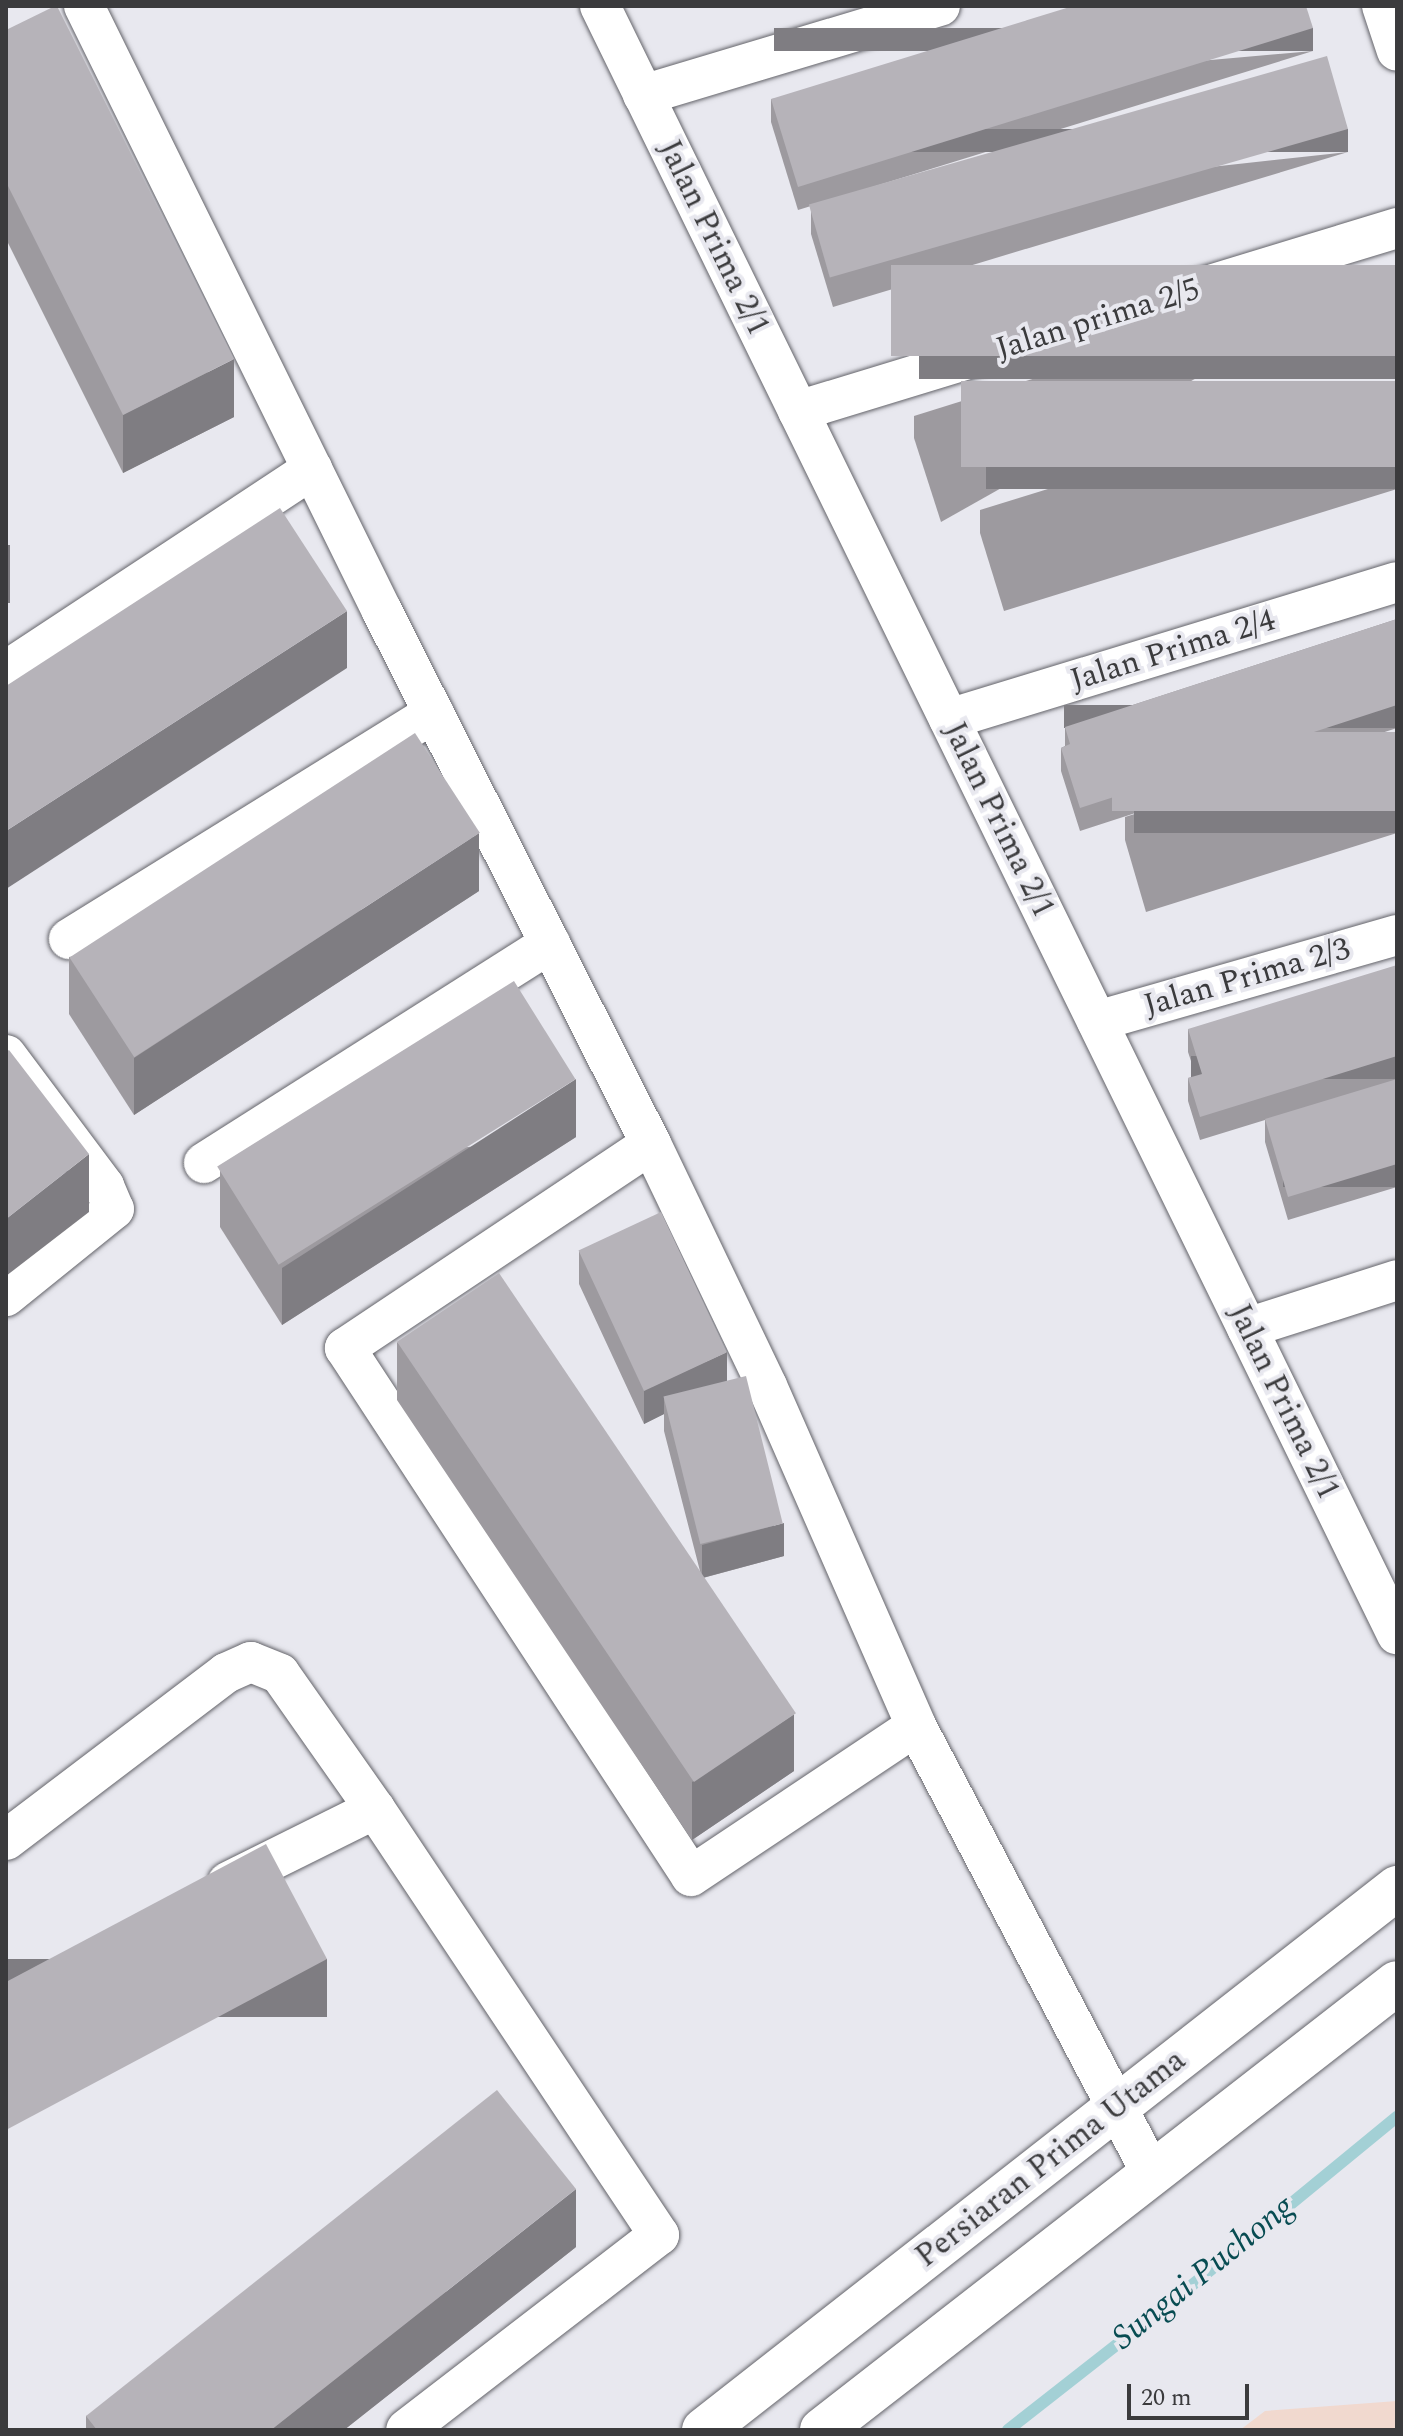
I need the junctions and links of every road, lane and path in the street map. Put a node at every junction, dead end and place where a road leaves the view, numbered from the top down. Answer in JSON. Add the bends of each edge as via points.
{"nodes":[{"id":1,"x":84,"y":6,"type":"edge"},
{"id":2,"x":600,"y":6,"type":"edge"},
{"id":3,"x":940,"y":6,"type":"edge"},
{"id":4,"x":1382,"y":6,"type":"edge"},
{"id":5,"x":1397,"y":51,"type":"edge"},
{"id":6,"x":643,"y":95,"type":"junction"},
{"id":7,"x":1397,"y":228,"type":"edge"},
{"id":8,"x":798,"y":411,"type":"junction"},
{"id":9,"x":312,"y":469,"type":"junction"},
{"id":10,"x":1397,"y":582,"type":"edge"},
{"id":11,"x":6,"y":671,"type":"edge"},
{"id":12,"x":434,"y":713,"type":"junction"},
{"id":13,"x":949,"y":719,"type":"junction"},
{"id":14,"x":1397,"y":935,"type":"edge"},
{"id":15,"x":69,"y":939,"type":"dead end"},
{"id":16,"x":550,"y":943,"type":"junction"},
{"id":17,"x":1097,"y":1021,"type":"junction"},
{"id":18,"x":6,"y":1055,"type":"edge"},
{"id":19,"x":651,"y":1144,"type":"junction"},
{"id":20,"x":204,"y":1163,"type":"dead end"},
{"id":21,"x":1397,"y":1280,"type":"edge"},
{"id":22,"x":6,"y":1296,"type":"edge"},
{"id":23,"x":1247,"y":1328,"type":"junction"},
{"id":24,"x":1397,"y":1634,"type":"edge"},
{"id":25,"x":916,"y":1726,"type":"junction"},
{"id":26,"x":375,"y":1809,"type":"junction"},
{"id":27,"x":6,"y":1840,"type":"edge"},
{"id":28,"x":1397,"y":1888,"type":"edge"},
{"id":29,"x":190,"y":1900,"type":"edge"},
{"id":30,"x":1397,"y":1983,"type":"edge"},
{"id":31,"x":1116,"y":2108,"type":"junction"},
{"id":32,"x":1152,"y":2174,"type":"junction"},
{"id":33,"x":406,"y":2430,"type":"edge"},
{"id":34,"x":704,"y":2430,"type":"edge"},
{"id":35,"x":822,"y":2430,"type":"edge"}],
"edges":[{"from":1,"to":9,"type":"street"},
{"from":2,"to":6,"type":"street","name":"Jalan Prima 2/1"},
{"from":3,"to":6,"type":"street"},
{"from":4,"to":5,"type":"street"},
{"from":6,"to":8,"type":"street","name":"Jalan Prima 2/1"},
{"from":7,"to":8,"type":"street","name":"Jalan prima 2/5"},
{"from":8,"to":13,"type":"street","name":"Jalan Prima 2/1"},
{"from":9,"to":11,"type":"street"},
{"from":9,"to":12,"type":"street"},
{"from":10,"to":13,"type":"street","name":"Jalan Prima 2/4"},
{"from":12,"to":15,"type":"street"},
{"from":12,"to":16,"type":"street"},
{"from":13,"to":17,"type":"street","name":"Jalan Prima 2/1"},
{"from":14,"to":17,"type":"street","name":"Jalan Prima 2/3"},
{"from":16,"to":19,"type":"street"},
{"from":16,"to":20,"type":"street"},
{"from":17,"to":23,"type":"street","name":"Jalan Prima 2/1"},
{"from":18,"to":22,"type":"street","via":[[104,1186],[114,1209]]},
{"from":19,"to":25,"type":"street","via":[[767,1386]]},
{"from":19,"to":25,"type":"street","via":[[345,1348],[691,1876]]},
{"from":21,"to":23,"type":"street"},
{"from":23,"to":24,"type":"street","name":"Jalan Prima 2/1"},
{"from":25,"to":31,"type":"street"},
{"from":26,"to":27,"type":"street","via":[[280,1674],[251,1662],[226,1673]]},
{"from":26,"to":29,"type":"street"},
{"from":26,"to":33,"type":"street","via":[[659,2235]]},
{"from":28,"to":31,"type":"main road","name":"Persiaran Prima Utama"},
{"from":30,"to":32,"type":"main road"},
{"from":31,"to":32,"type":"street"},
{"from":31,"to":34,"type":"main road","name":"Persiaran Prima Utama"},
{"from":32,"to":35,"type":"main road"}]}
